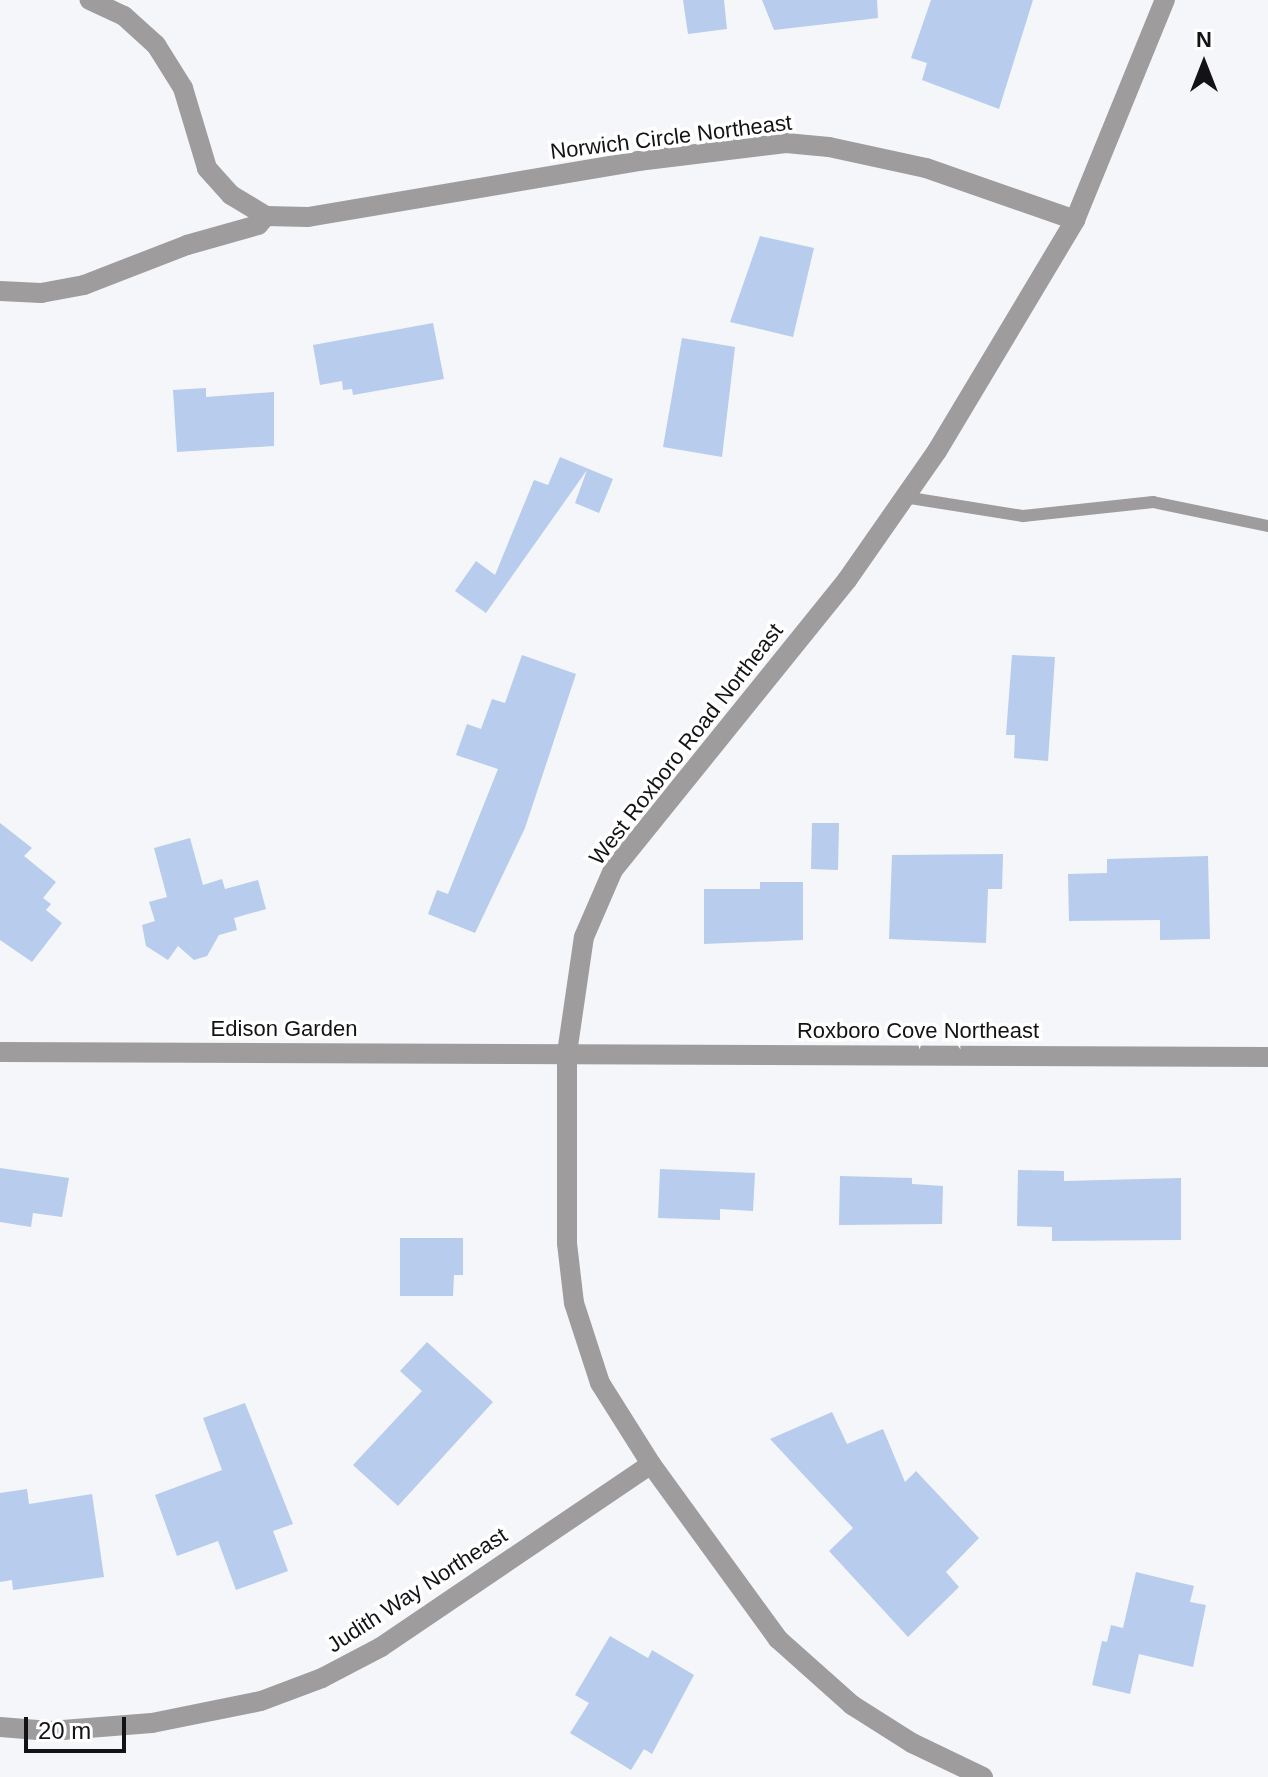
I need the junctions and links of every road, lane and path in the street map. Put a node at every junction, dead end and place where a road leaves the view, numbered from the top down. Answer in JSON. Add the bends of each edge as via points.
{"nodes":[{"id":1,"x":90,"y":0,"type":"edge"},
{"id":2,"x":1165,"y":0,"type":"edge"},
{"id":3,"x":266,"y":216,"type":"junction"},
{"id":4,"x":1075,"y":220,"type":"junction"},
{"id":5,"x":0,"y":291,"type":"edge"},
{"id":6,"x":904,"y":497,"type":"junction"},
{"id":7,"x":1268,"y":526,"type":"edge"},
{"id":8,"x":0,"y":1052,"type":"edge"},
{"id":9,"x":567,"y":1053,"type":"junction"},
{"id":10,"x":1268,"y":1057,"type":"edge"},
{"id":11,"x":651,"y":1464,"type":"junction"},
{"id":12,"x":0,"y":1727,"type":"edge"},
{"id":13,"x":983,"y":1777,"type":"edge"}],
"edges":[{"from":1,"to":3,"type":"street","via":[[124,16],[156,45],[183,88],[207,168],[231,195]]},
{"from":2,"to":4,"type":"street","name":"West Roxboro Road Northeast"},
{"from":3,"to":4,"type":"street","name":"Norwich Circle Northeast","via":[[308,217],[638,161],[786,143],[926,168]]},
{"from":3,"to":5,"type":"street","via":[[258,225],[187,245],[84,285],[41,293]]},
{"from":4,"to":6,"type":"street","name":"West Roxboro Road Northeast"},
{"from":6,"to":7,"type":"lane","via":[[1023,516],[1153,502]]},
{"from":6,"to":9,"type":"street","name":"West Roxboro Road Northeast","via":[[847,580],[613,870],[584,937]]},
{"from":8,"to":9,"type":"street","name":"Edison Garden"},
{"from":9,"to":10,"type":"street","name":"Roxboro Cove Northeast"},
{"from":9,"to":11,"type":"street","name":"West Roxboro Road Northeast","via":[[567,1243],[574,1303],[600,1383]]},
{"from":11,"to":12,"type":"street","name":"Judith Way Northeast","via":[[381,1647],[322,1678],[261,1701],[152,1723],[50,1731]]},
{"from":11,"to":13,"type":"street","name":"West Roxboro Road Northeast","via":[[740,1591],[815,1676],[912,1743]]}]}
